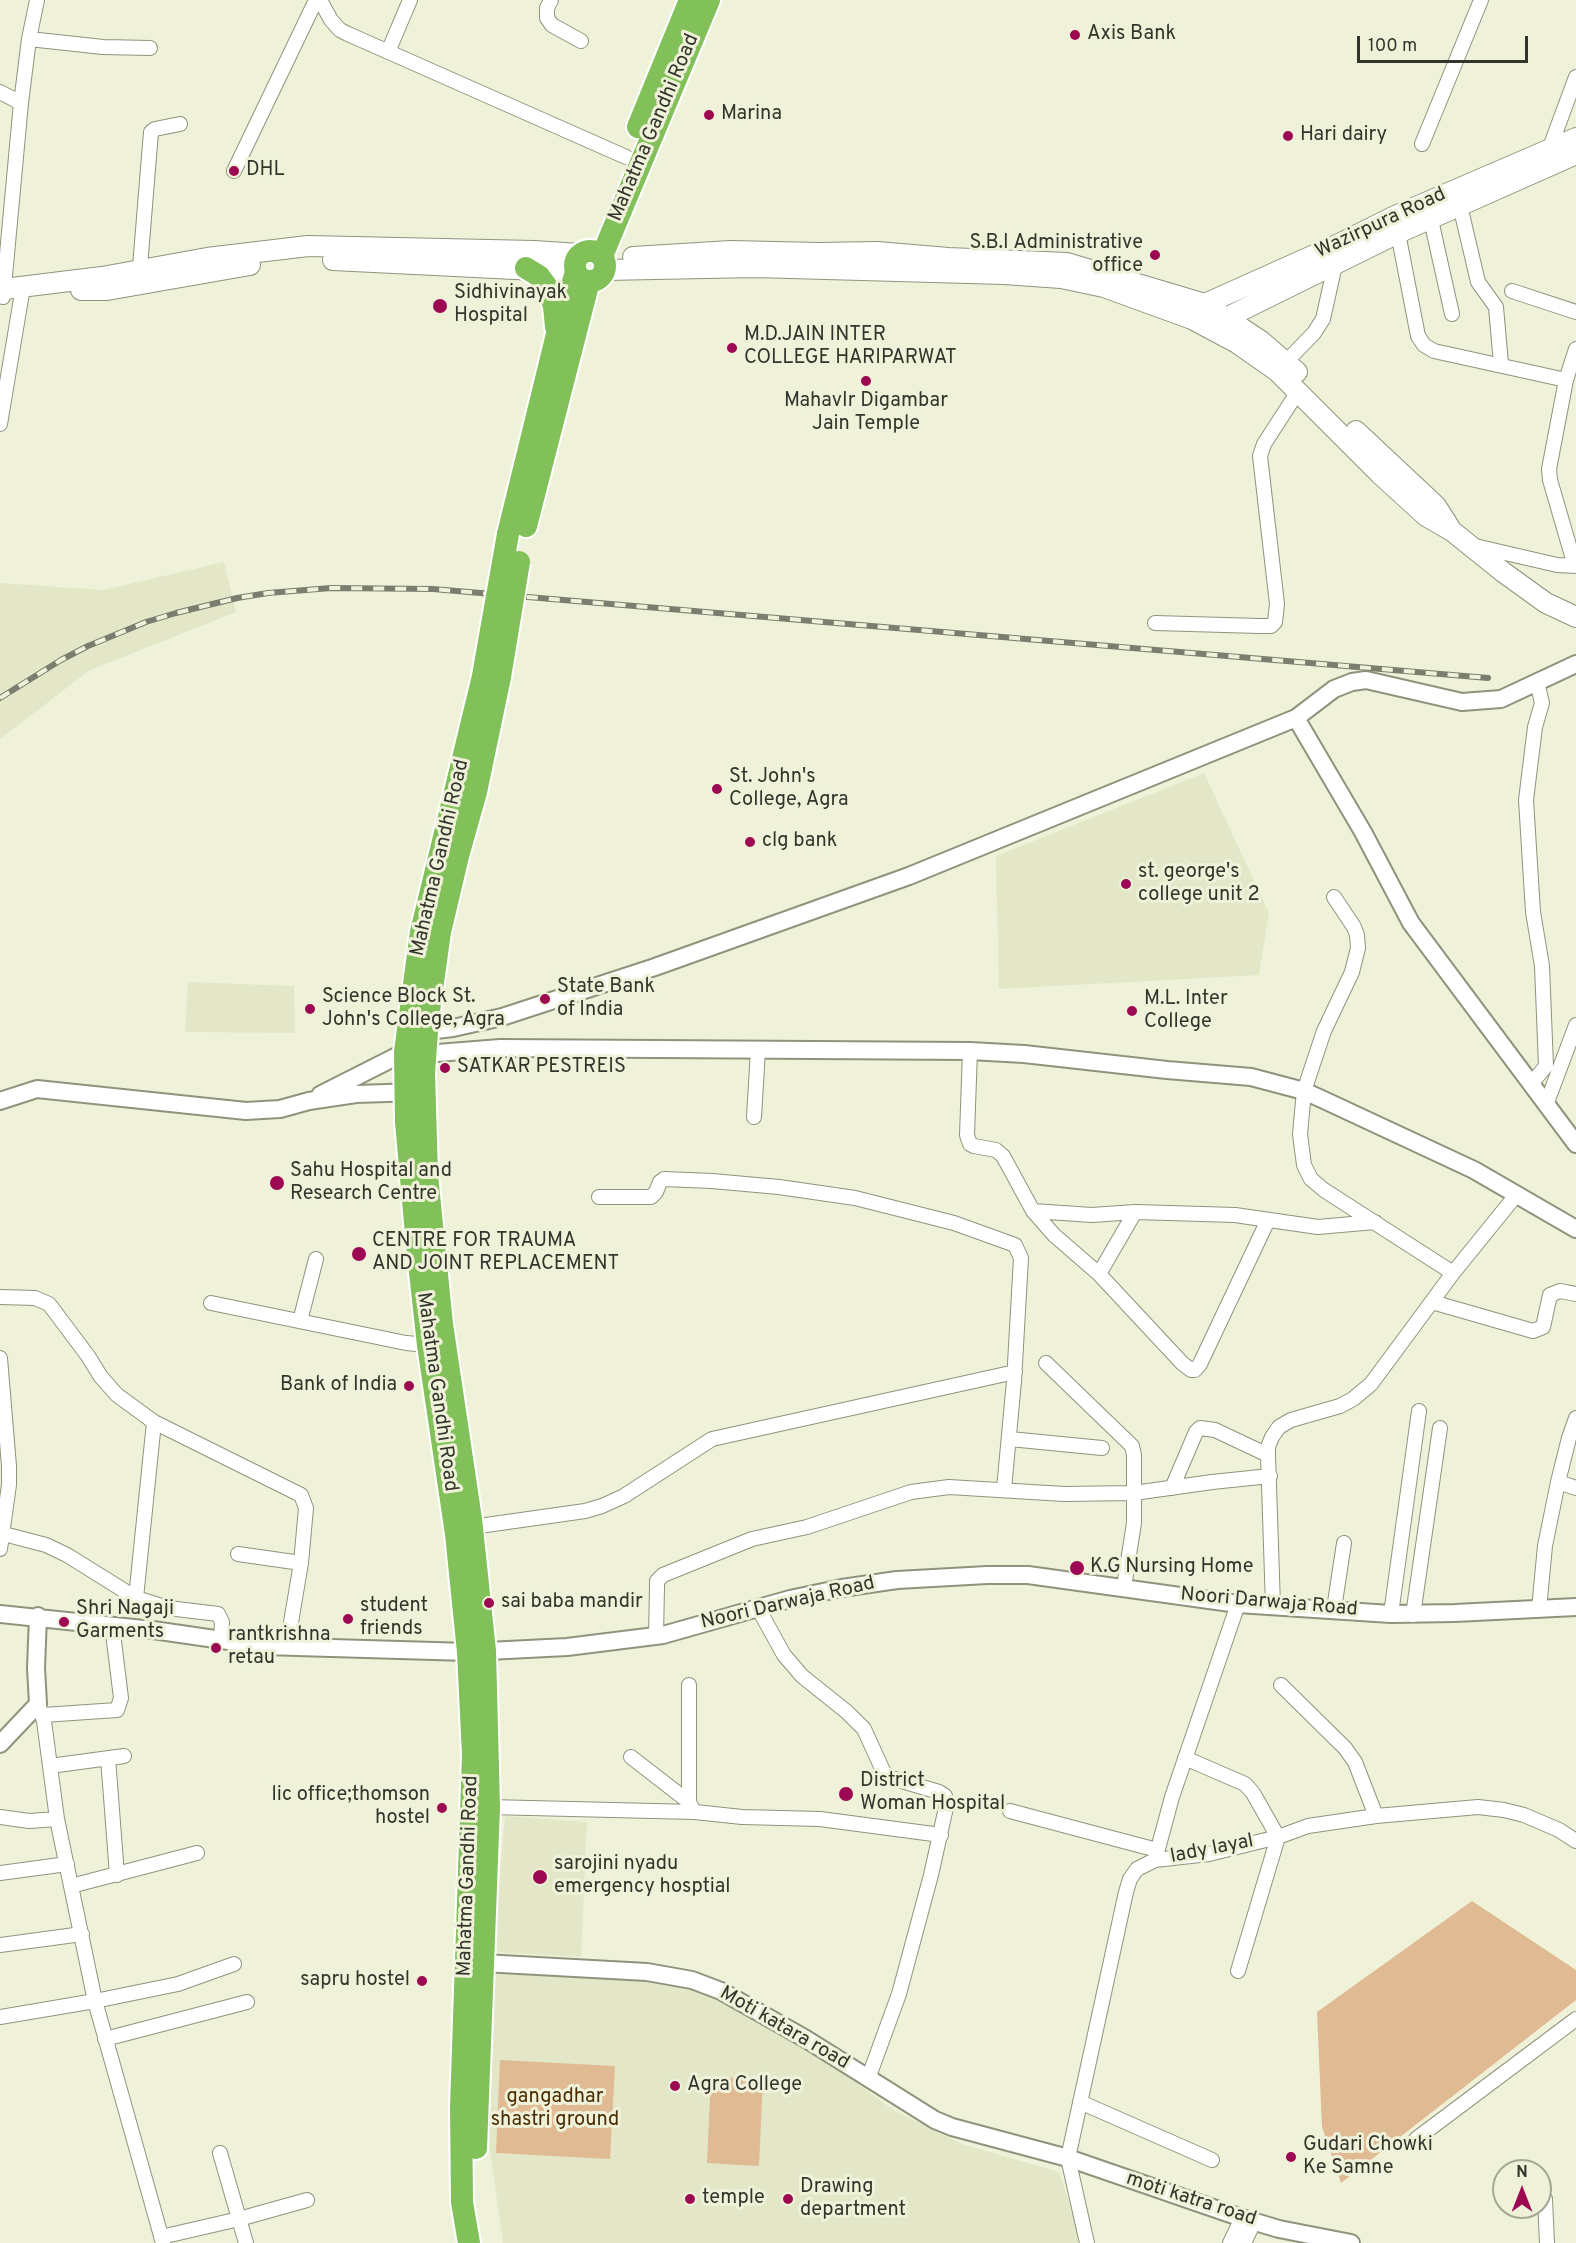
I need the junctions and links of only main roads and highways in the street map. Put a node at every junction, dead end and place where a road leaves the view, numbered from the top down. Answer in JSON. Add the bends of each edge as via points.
{"nodes":[{"id":1,"x":690,"y":0,"type":"edge"},
{"id":2,"x":709,"y":0,"type":"edge"},
{"id":3,"x":1576,"y":138,"type":"edge"},
{"id":4,"x":1576,"y":154,"type":"edge"},
{"id":5,"x":1458,"y":197,"type":"junction"},
{"id":6,"x":1429,"y":211,"type":"junction"},
{"id":7,"x":368,"y":254,"type":"junction"},
{"id":8,"x":592,"y":263,"type":"junction"},
{"id":9,"x":526,"y":268,"type":"junction"},
{"id":10,"x":9,"y":294,"type":"edge"},
{"id":11,"x":1205,"y":304,"type":"junction"},
{"id":12,"x":1192,"y":319,"type":"junction"},
{"id":13,"x":1220,"y":324,"type":"junction"},
{"id":14,"x":557,"y":334,"type":"junction"},
{"id":15,"x":1282,"y":366,"type":"junction"},
{"id":16,"x":1452,"y":531,"type":"junction"},
{"id":17,"x":515,"y":536,"type":"junction"},
{"id":18,"x":1576,"y":617,"type":"edge"},
{"id":19,"x":492,"y":677,"type":"junction"},
{"id":20,"x":415,"y":1053,"type":"junction"},
{"id":21,"x":415,"y":1092,"type":"junction"},
{"id":22,"x":476,"y":1652,"type":"junction"},
{"id":23,"x":469,"y":2243,"type":"edge"},
{"id":24,"x":482,"y":2243,"type":"edge"}],
"edges":[{"from":1,"to":8,"type":"highway","name":"Mahatma Gandhi Road","via":[[626,157]]},
{"from":2,"to":8,"type":"highway","name":"Mahatma Gandhi Road"},
{"from":3,"to":5,"type":"main road","name":"Wazirpura Road"},
{"from":4,"to":5,"type":"main road","name":"Wazirpura Road"},
{"from":5,"to":6,"type":"main road","name":"Wazirpura Road"},
{"from":6,"to":11,"type":"main road","name":"Wazirpura Road"},
{"from":6,"to":13,"type":"main road","name":"Wazirpura Road","via":[[1398,233]]},
{"from":7,"to":8,"type":"main road","via":[[534,251]]},
{"from":7,"to":9,"type":"main road"},
{"from":7,"to":10,"type":"main road","via":[[308,246],[256,251],[139,277]]},
{"from":8,"to":9,"type":"main road"},
{"from":8,"to":11,"type":"main road","via":[[731,251],[877,252],[1030,260],[1067,263]]},
{"from":8,"to":12,"type":"main road","via":[[1061,278],[1104,287]]},
{"from":8,"to":14,"type":"highway","name":"Mahatma Gandhi Road"},
{"from":8,"to":17,"type":"highway","name":"Mahatma Gandhi Road"},
{"from":9,"to":14,"type":"highway","via":[[539,276],[552,297]]},
{"from":11,"to":12,"type":"main road","name":"Wazirpura Road"},
{"from":11,"to":13,"type":"main road"},
{"from":12,"to":13,"type":"main road"},
{"from":13,"to":15,"type":"main road","via":[[1237,343]]},
{"from":14,"to":17,"type":"highway","name":"Mahatma Gandhi Road"},
{"from":15,"to":16,"type":"main road","via":[[1436,506]]},
{"from":15,"to":16,"type":"main road","via":[[1299,390],[1380,474],[1426,516]]},
{"from":16,"to":18,"type":"main road","via":[[1546,603]]},
{"from":17,"to":19,"type":"highway","name":"Mahatma Gandhi Road","bridge":true},
{"from":19,"to":20,"type":"highway","name":"Mahatma Gandhi Road","via":[[476,792],[440,932],[427,1031]]},
{"from":19,"to":20,"type":"highway","name":"Mahatma Gandhi Road","via":[[422,932]]},
{"from":20,"to":21,"type":"highway","name":"Mahatma Gandhi Road"},
{"from":21,"to":22,"type":"highway","name":"Mahatma Gandhi Road","via":[[442,1323],[472,1527]]},
{"from":21,"to":22,"type":"highway","name":"Mahatma Gandhi Road","via":[[406,1122],[428,1345]]},
{"from":22,"to":23,"type":"highway","name":"Mahatma Gandhi Road","via":[[461,2107],[462,2202]]},
{"from":22,"to":24,"type":"highway","name":"Mahatma Gandhi Road","via":[[489,1807],[476,2147]]}]}
